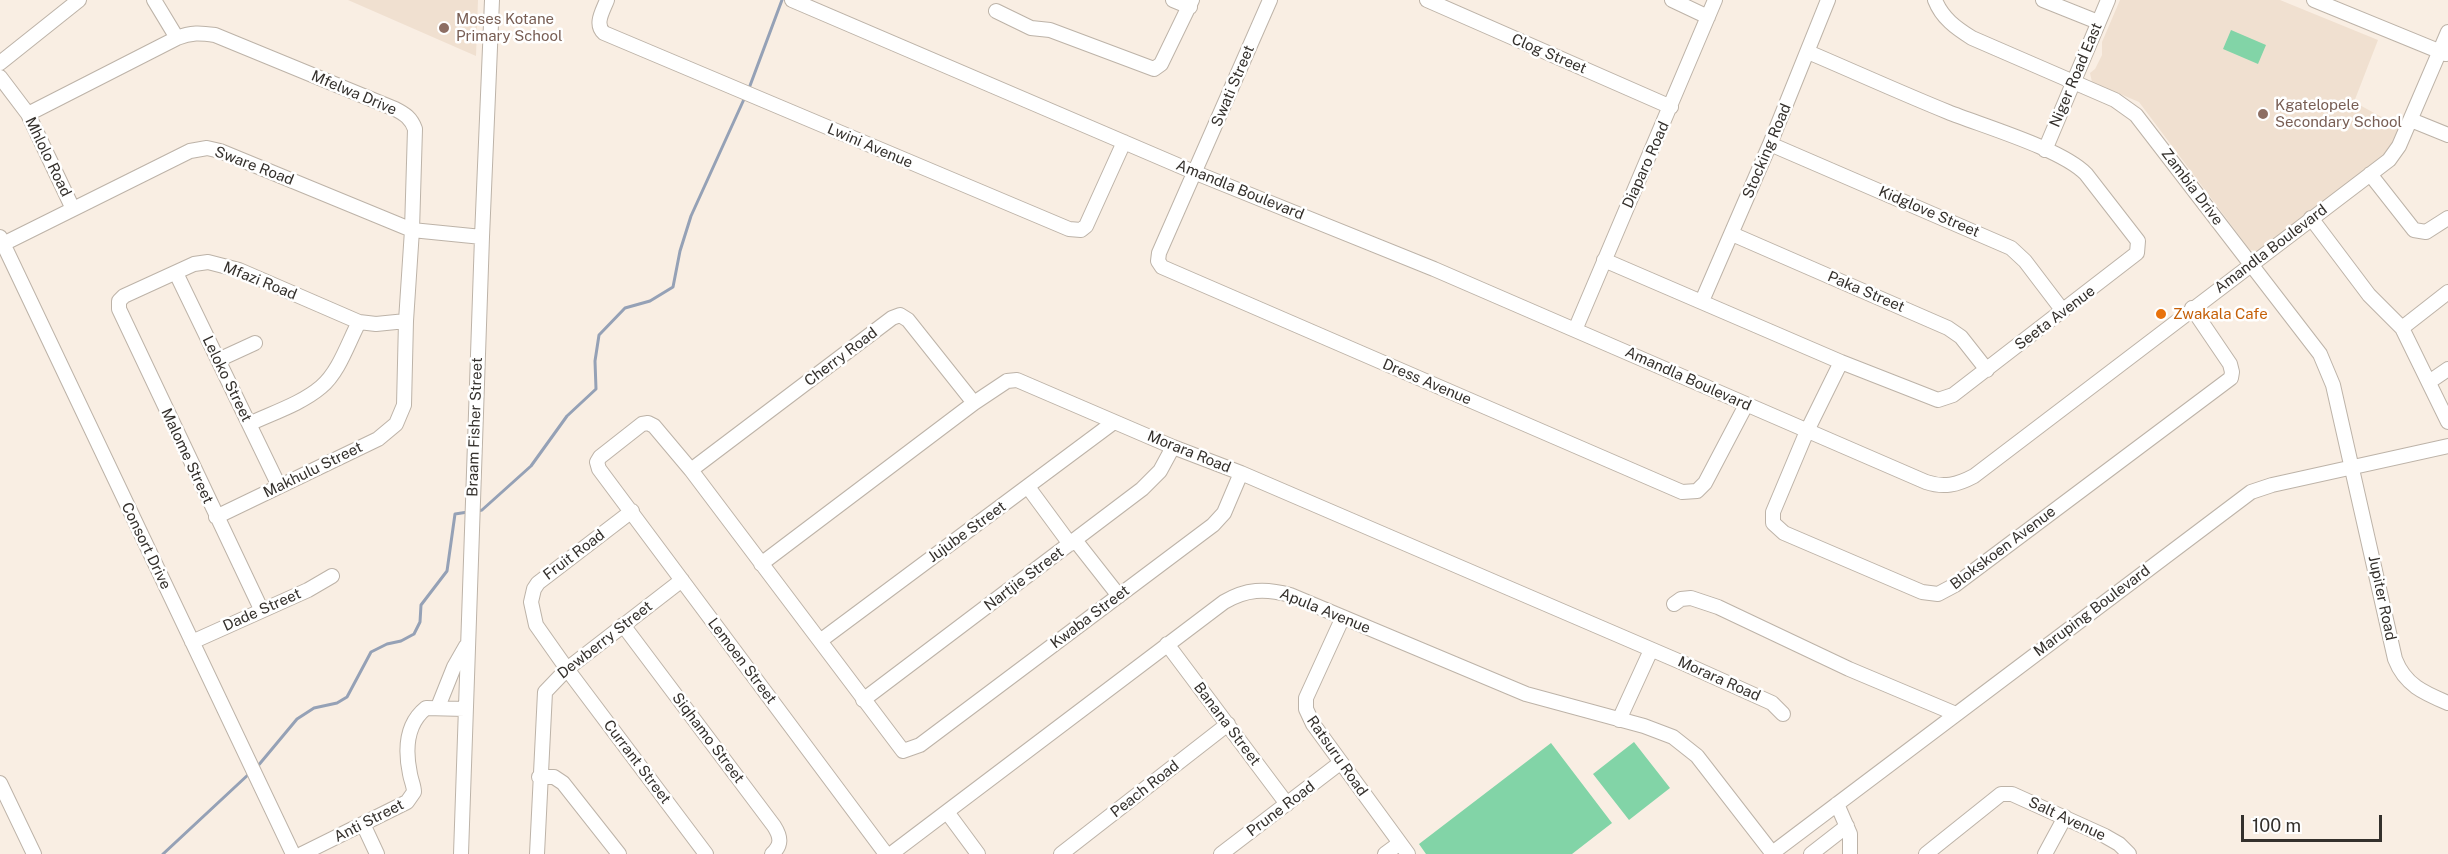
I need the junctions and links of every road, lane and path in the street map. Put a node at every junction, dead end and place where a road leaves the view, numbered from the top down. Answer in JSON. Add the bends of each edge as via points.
{"nodes":[{"id":1,"x":79,"y":0,"type":"edge"},
{"id":2,"x":154,"y":0,"type":"edge"},
{"id":3,"x":492,"y":0,"type":"edge"},
{"id":4,"x":607,"y":0,"type":"edge"},
{"id":5,"x":792,"y":0,"type":"edge"},
{"id":6,"x":1173,"y":0,"type":"edge"},
{"id":7,"x":1270,"y":0,"type":"edge"},
{"id":8,"x":1427,"y":0,"type":"edge"},
{"id":9,"x":1672,"y":0,"type":"edge"},
{"id":10,"x":1715,"y":0,"type":"edge"},
{"id":11,"x":1828,"y":0,"type":"edge"},
{"id":12,"x":1935,"y":0,"type":"edge"},
{"id":13,"x":2043,"y":0,"type":"edge"},
{"id":14,"x":2108,"y":0,"type":"edge"},
{"id":15,"x":2314,"y":0,"type":"edge"},
{"id":16,"x":1191,"y":3,"type":"edge"},
{"id":17,"x":996,"y":11,"type":"dead end"},
{"id":18,"x":1708,"y":17,"type":"junction"},
{"id":19,"x":2098,"y":22,"type":"junction"},
{"id":20,"x":2448,"y":32,"type":"edge"},
{"id":21,"x":177,"y":38,"type":"junction"},
{"id":22,"x":1808,"y":52,"type":"junction"},
{"id":23,"x":2444,"y":53,"type":"edge"},
{"id":24,"x":0,"y":63,"type":"edge"},
{"id":25,"x":0,"y":77,"type":"edge"},
{"id":26,"x":2073,"y":82,"type":"junction"},
{"id":27,"x":1671,"y":107,"type":"junction"},
{"id":28,"x":28,"y":114,"type":"junction"},
{"id":29,"x":2411,"y":120,"type":"junction"},
{"id":30,"x":2448,"y":135,"type":"edge"},
{"id":31,"x":1124,"y":142,"type":"junction"},
{"id":32,"x":1770,"y":144,"type":"junction"},
{"id":33,"x":2045,"y":150,"type":"junction"},
{"id":34,"x":1196,"y":173,"type":"junction"},
{"id":35,"x":2370,"y":174,"type":"junction"},
{"id":36,"x":73,"y":209,"type":"junction"},
{"id":37,"x":2311,"y":218,"type":"junction"},
{"id":38,"x":2448,"y":218,"type":"edge"},
{"id":39,"x":412,"y":230,"type":"junction"},
{"id":40,"x":1732,"y":234,"type":"junction"},
{"id":41,"x":482,"y":237,"type":"junction"},
{"id":42,"x":2,"y":241,"type":"edge"},
{"id":43,"x":1605,"y":260,"type":"junction"},
{"id":44,"x":2250,"y":264,"type":"junction"},
{"id":45,"x":176,"y":273,"type":"junction"},
{"id":46,"x":2448,"y":292,"type":"edge"},
{"id":47,"x":119,"y":301,"type":"joint"},
{"id":48,"x":1702,"y":301,"type":"junction"},
{"id":49,"x":2192,"y":308,"type":"junction"},
{"id":50,"x":2063,"y":311,"type":"junction"},
{"id":51,"x":406,"y":321,"type":"junction"},
{"id":52,"x":359,"y":322,"type":"junction"},
{"id":53,"x":2402,"y":328,"type":"junction"},
{"id":54,"x":1575,"y":330,"type":"junction"},
{"id":55,"x":255,"y":343,"type":"dead end"},
{"id":56,"x":218,"y":360,"type":"junction"},
{"id":57,"x":1841,"y":362,"type":"junction"},
{"id":58,"x":2448,"y":369,"type":"edge"},
{"id":59,"x":1987,"y":370,"type":"junction"},
{"id":60,"x":2429,"y":382,"type":"junction"},
{"id":61,"x":974,"y":403,"type":"junction"},
{"id":62,"x":1746,"y":405,"type":"junction"},
{"id":63,"x":402,"y":412,"type":"joint"},
{"id":64,"x":1114,"y":422,"type":"junction"},
{"id":65,"x":2448,"y":422,"type":"edge"},
{"id":66,"x":249,"y":424,"type":"junction"},
{"id":67,"x":1807,"y":431,"type":"junction"},
{"id":68,"x":2448,"y":446,"type":"edge"},
{"id":69,"x":1173,"y":447,"type":"junction"},
{"id":70,"x":2352,"y":467,"type":"junction"},
{"id":71,"x":691,"y":470,"type":"junction"},
{"id":72,"x":1241,"y":473,"type":"junction"},
{"id":73,"x":279,"y":486,"type":"junction"},
{"id":74,"x":1028,"y":487,"type":"junction"},
{"id":75,"x":632,"y":512,"type":"junction"},
{"id":76,"x":216,"y":517,"type":"junction"},
{"id":77,"x":1073,"y":542,"type":"junction"},
{"id":78,"x":761,"y":564,"type":"junction"},
{"id":79,"x":332,"y":576,"type":"dead end"},
{"id":80,"x":682,"y":580,"type":"junction"},
{"id":81,"x":1119,"y":596,"type":"junction"},
{"id":82,"x":1674,"y":604,"type":"dead end"},
{"id":83,"x":261,"y":609,"type":"junction"},
{"id":84,"x":1343,"y":617,"type":"junction"},
{"id":85,"x":623,"y":625,"type":"junction"},
{"id":86,"x":820,"y":641,"type":"junction"},
{"id":87,"x":192,"y":642,"type":"junction"},
{"id":88,"x":468,"y":643,"type":"junction"},
{"id":89,"x":1167,"y":644,"type":"junction"},
{"id":90,"x":1651,"y":650,"type":"junction"},
{"id":91,"x":567,"y":669,"type":"junction"},
{"id":92,"x":863,"y":700,"type":"junction"},
{"id":93,"x":2448,"y":703,"type":"edge"},
{"id":94,"x":438,"y":707,"type":"junction"},
{"id":95,"x":465,"y":709,"type":"junction"},
{"id":96,"x":1783,"y":714,"type":"dead end"},
{"id":97,"x":1956,"y":714,"type":"junction"},
{"id":98,"x":1619,"y":720,"type":"junction"},
{"id":99,"x":1228,"y":724,"type":"junction"},
{"id":100,"x":1340,"y":763,"type":"junction"},
{"id":101,"x":539,"y":777,"type":"junction"},
{"id":102,"x":0,"y":783,"type":"edge"},
{"id":103,"x":1287,"y":804,"type":"junction"},
{"id":104,"x":1837,"y":804,"type":"junction"},
{"id":105,"x":947,"y":812,"type":"junction"},
{"id":106,"x":2065,"y":817,"type":"junction"},
{"id":107,"x":363,"y":824,"type":"junction"},
{"id":108,"x":1847,"y":826,"type":"junction"},
{"id":109,"x":1793,"y":837,"type":"junction"},
{"id":110,"x":1404,"y":848,"type":"edge"},
{"id":111,"x":1772,"y":853,"type":"edge"},
{"id":112,"x":1813,"y":853,"type":"edge"},
{"id":113,"x":34,"y":854,"type":"edge"},
{"id":114,"x":293,"y":854,"type":"edge"},
{"id":115,"x":302,"y":854,"type":"edge"},
{"id":116,"x":377,"y":854,"type":"edge"},
{"id":117,"x":461,"y":854,"type":"edge"},
{"id":118,"x":537,"y":854,"type":"edge"},
{"id":119,"x":619,"y":854,"type":"edge"},
{"id":120,"x":706,"y":854,"type":"edge"},
{"id":121,"x":772,"y":854,"type":"edge"},
{"id":122,"x":886,"y":854,"type":"edge"},
{"id":123,"x":891,"y":854,"type":"edge"},
{"id":124,"x":978,"y":854,"type":"edge"},
{"id":125,"x":1061,"y":854,"type":"edge"},
{"id":126,"x":1221,"y":854,"type":"edge"},
{"id":127,"x":1385,"y":854,"type":"edge"},
{"id":128,"x":1850,"y":854,"type":"edge"},
{"id":129,"x":1926,"y":854,"type":"edge"},
{"id":130,"x":2045,"y":854,"type":"edge"},
{"id":131,"x":2129,"y":854,"type":"edge"}],
"edges":[{"from":1,"to":24,"type":"street"},
{"from":2,"to":21,"type":"street"},
{"from":3,"to":41,"type":"street","name":"Braam Fisher Street"},
{"from":4,"to":31,"type":"street","name":"Lwini Avenue","via":[[599,23],[601,32],[1076,230],[1086,226]]},
{"from":5,"to":31,"type":"street","name":"Amandla Boulevard"},
{"from":6,"to":16,"type":"street"},
{"from":7,"to":34,"type":"street","name":"Swati Street"},
{"from":8,"to":27,"type":"street","name":"Clog Street"},
{"from":9,"to":18,"type":"street"},
{"from":10,"to":18,"type":"street","name":"Diaparo Road"},
{"from":11,"to":22,"type":"street","name":"Stocking Road"},
{"from":12,"to":26,"type":"street","name":"Zambia Drive","via":[[1954,27],[1972,38]]},
{"from":13,"to":19,"type":"street"},
{"from":14,"to":19,"type":"street","name":"Niger Road East"},
{"from":15,"to":23,"type":"street"},
{"from":16,"to":17,"type":"street","via":[[1161,64],[1154,69],[1050,30],[1031,28]]},
{"from":18,"to":27,"type":"street","name":"Diaparo Road"},
{"from":19,"to":26,"type":"street","name":"Niger Road East"},
{"from":20,"to":23,"type":"street","name":"Amandla Boulevard"},
{"from":21,"to":28,"type":"street","name":"Mfelwa Drive"},
{"from":21,"to":39,"type":"street","name":"Mfelwa Drive","via":[[189,33],[215,35],[408,117],[415,129]]},
{"from":22,"to":32,"type":"street","name":"Stocking Road"},
{"from":22,"to":33,"type":"street","name":"Seeta Avenue"},
{"from":23,"to":29,"type":"street","name":"Amandla Boulevard"},
{"from":25,"to":28,"type":"street","name":"Mhlolo Road"},
{"from":26,"to":33,"type":"street","name":"Niger Road East"},
{"from":26,"to":44,"type":"street","name":"Zambia Drive","via":[[2115,100],[2136,115]]},
{"from":27,"to":43,"type":"street","name":"Diaparo Road"},
{"from":28,"to":36,"type":"street","name":"Mhlolo Road"},
{"from":29,"to":30,"type":"street"},
{"from":29,"to":35,"type":"street","name":"Amandla Boulevard","via":[[2394,155]]},
{"from":31,"to":34,"type":"street","name":"Amandla Boulevard"},
{"from":32,"to":40,"type":"street","name":"Stocking Road"},
{"from":32,"to":50,"type":"street","name":"Kidglove Street","via":[[2012,248]]},
{"from":33,"to":50,"type":"street","name":"Seeta Avenue","via":[[2082,170],[2139,246],[2132,260]]},
{"from":34,"to":54,"type":"street","name":"Amandla Boulevard"},
{"from":34,"to":62,"type":"street","name":"Dress Avenue","via":[[1159,254],[1158,261],[1165,269],[1682,492],[1697,491],[1705,483]]},
{"from":35,"to":37,"type":"street","name":"Amandla Boulevard"},
{"from":35,"to":38,"type":"street","via":[[2414,230],[2426,232]]},
{"from":36,"to":39,"type":"street","name":"Sware Road","via":[[165,162],[207,148]]},
{"from":36,"to":42,"type":"street","name":"Sware Road"},
{"from":37,"to":44,"type":"street","name":"Amandla Boulevard"},
{"from":37,"to":53,"type":"street","via":[[2369,295]]},
{"from":39,"to":41,"type":"street","name":"Sware Road"},
{"from":39,"to":51,"type":"street","name":"Mfelwa Drive"},
{"from":40,"to":48,"type":"street","name":"Stocking Road"},
{"from":40,"to":59,"type":"street","name":"Paka Street","via":[[1948,328],[1961,337]]},
{"from":41,"to":88,"type":"street","name":"Braam Fisher Street"},
{"from":42,"to":87,"type":"street","name":"Consort Drive"},
{"from":43,"to":48,"type":"street","name":"Seeta Avenue"},
{"from":43,"to":54,"type":"street","name":"Diaparo Road"},
{"from":44,"to":49,"type":"street","name":"Amandla Boulevard"},
{"from":44,"to":70,"type":"street","name":"Zambia Drive","via":[[2327,366]]},
{"from":45,"to":47,"type":"street","name":"Mfazi Road"},
{"from":45,"to":52,"type":"street","name":"Mfazi Road","via":[[194,264],[221,264]]},
{"from":45,"to":56,"type":"street","name":"Leloko Street"},
{"from":46,"to":53,"type":"street"},
{"from":47,"to":76,"type":"street","name":"Malome Street"},
{"from":48,"to":57,"type":"street","name":"Seeta Avenue"},
{"from":49,"to":67,"type":"street","name":"Amandla Boulevard","via":[[1980,472],[1958,484],[1926,482]]},
{"from":49,"to":67,"type":"street","name":"Blokskoen Avenue","via":[[2230,364],[2230,378],[1938,594],[1922,591],[1775,527],[1773,512]]},
{"from":50,"to":59,"type":"street","name":"Seeta Avenue"},
{"from":51,"to":52,"type":"street","name":"Mfazi Road"},
{"from":51,"to":63,"type":"street","name":"Mfelwa Drive"},
{"from":52,"to":66,"type":"street","via":[[322,387]]},
{"from":53,"to":60,"type":"street"},
{"from":54,"to":62,"type":"street","name":"Amandla Boulevard"},
{"from":55,"to":56,"type":"street"},
{"from":56,"to":66,"type":"street","name":"Leloko Street"},
{"from":57,"to":59,"type":"street","name":"Seeta Avenue","via":[[1938,400],[1953,395]]},
{"from":57,"to":67,"type":"street","name":"Blokskoen Avenue"},
{"from":58,"to":60,"type":"street"},
{"from":60,"to":65,"type":"street"},
{"from":61,"to":64,"type":"street","name":"Morara Road","via":[[1003,383],[1017,380]]},
{"from":61,"to":71,"type":"street","name":"Cherry Road","via":[[900,315]]},
{"from":61,"to":78,"type":"street","name":"Morara Road"},
{"from":62,"to":67,"type":"street","name":"Amandla Boulevard"},
{"from":63,"to":73,"type":"street","name":"Makhulu Street","via":[[386,435]]},
{"from":64,"to":69,"type":"street","name":"Morara Road"},
{"from":64,"to":74,"type":"street","name":"Jujube Street"},
{"from":66,"to":73,"type":"street","name":"Leloko Street"},
{"from":68,"to":70,"type":"street","name":"Maruping Boulevard"},
{"from":69,"to":72,"type":"street","name":"Morara Road"},
{"from":69,"to":77,"type":"street","name":"Nartjie Street","via":[[1149,483]]},
{"from":70,"to":93,"type":"street","name":"Jupiter Road","via":[[2400,671],[2421,691]]},
{"from":70,"to":97,"type":"street","name":"Maruping Boulevard","via":[[2251,492]]},
{"from":71,"to":75,"type":"street","name":"Lemoen Street","via":[[654,426],[642,424],[597,462]]},
{"from":71,"to":78,"type":"street"},
{"from":72,"to":81,"type":"street","name":"Kwaba Street","via":[[1218,521]]},
{"from":72,"to":90,"type":"street","name":"Morara Road"},
{"from":73,"to":76,"type":"street","name":"Makhulu Street"},
{"from":74,"to":77,"type":"street"},
{"from":74,"to":86,"type":"street","name":"Jujube Street"},
{"from":75,"to":80,"type":"street","name":"Lemoen Street"},
{"from":75,"to":91,"type":"street","name":"Fruit Road","via":[[543,578],[534,589],[531,610],[536,625]]},
{"from":76,"to":83,"type":"street","name":"Malome Street"},
{"from":77,"to":81,"type":"street"},
{"from":77,"to":92,"type":"street","name":"Nartjie Street"},
{"from":78,"to":86,"type":"street"},
{"from":79,"to":83,"type":"street","name":"Dade Street"},
{"from":80,"to":85,"type":"street","name":"Dewberry Street"},
{"from":80,"to":122,"type":"street","name":"Lemoen Street"},
{"from":81,"to":92,"type":"street","name":"Kwaba Street","via":[[920,745],[903,751]]},
{"from":82,"to":97,"type":"street","via":[[1690,598],[1718,607]]},
{"from":83,"to":87,"type":"street","name":"Dade Street"},
{"from":84,"to":89,"type":"street","name":"Apula Avenue","via":[[1290,595],[1254,590],[1224,602]]},
{"from":84,"to":98,"type":"street","name":"Apula Avenue","via":[[1526,694]]},
{"from":84,"to":100,"type":"street","name":"Ratsuru Road","via":[[1310,689],[1306,709]]},
{"from":85,"to":91,"type":"street","name":"Dewberry Street"},
{"from":85,"to":121,"type":"street","name":"Siqhamo Street","via":[[774,826],[780,839]]},
{"from":86,"to":92,"type":"street"},
{"from":87,"to":114,"type":"street","name":"Consort Drive"},
{"from":88,"to":94,"type":"street"},
{"from":88,"to":95,"type":"street","name":"Braam Fisher Street"},
{"from":89,"to":99,"type":"street","name":"Banana Street"},
{"from":89,"to":105,"type":"street","name":"Apula Avenue"},
{"from":90,"to":96,"type":"street","name":"Morara Road","via":[[1772,703]]},
{"from":90,"to":98,"type":"street"},
{"from":91,"to":101,"type":"street","name":"Dewberry Street","via":[[544,694]]},
{"from":91,"to":120,"type":"street","name":"Currant Street"},
{"from":94,"to":95,"type":"street"},
{"from":94,"to":107,"type":"street","name":"Anti Street","via":[[419,713],[410,728],[408,749],[415,789],[411,798]]},
{"from":95,"to":117,"type":"street","name":"Braam Fisher Street"},
{"from":97,"to":104,"type":"street","name":"Maruping Boulevard"},
{"from":98,"to":111,"type":"street","name":"Apula Avenue","via":[[1660,731],[1684,744]]},
{"from":99,"to":103,"type":"street","name":"Banana Street"},
{"from":99,"to":125,"type":"street","name":"Peach Road"},
{"from":100,"to":103,"type":"street","name":"Prune Road"},
{"from":100,"to":110,"type":"street","name":"Ratsuru Road"},
{"from":101,"to":118,"type":"street","name":"Dewberry Street"},
{"from":101,"to":119,"type":"street","via":[[554,777],[563,783]]},
{"from":102,"to":113,"type":"street"},
{"from":103,"to":126,"type":"street","name":"Prune Road"},
{"from":104,"to":108,"type":"street"},
{"from":104,"to":109,"type":"street","name":"Maruping Boulevard"},
{"from":105,"to":123,"type":"street","name":"Apula Avenue"},
{"from":105,"to":124,"type":"street"},
{"from":106,"to":129,"type":"street","name":"Salt Avenue","via":[[2012,794],[2001,794]]},
{"from":106,"to":130,"type":"street"},
{"from":106,"to":131,"type":"street","name":"Salt Avenue","via":[[2112,840]]},
{"from":107,"to":115,"type":"street","name":"Anti Street"},
{"from":107,"to":116,"type":"street"},
{"from":108,"to":112,"type":"street"},
{"from":108,"to":128,"type":"street"},
{"from":109,"to":111,"type":"street","name":"Maruping Boulevard"},
{"from":109,"to":112,"type":"street"},
{"from":110,"to":127,"type":"street"}]}
